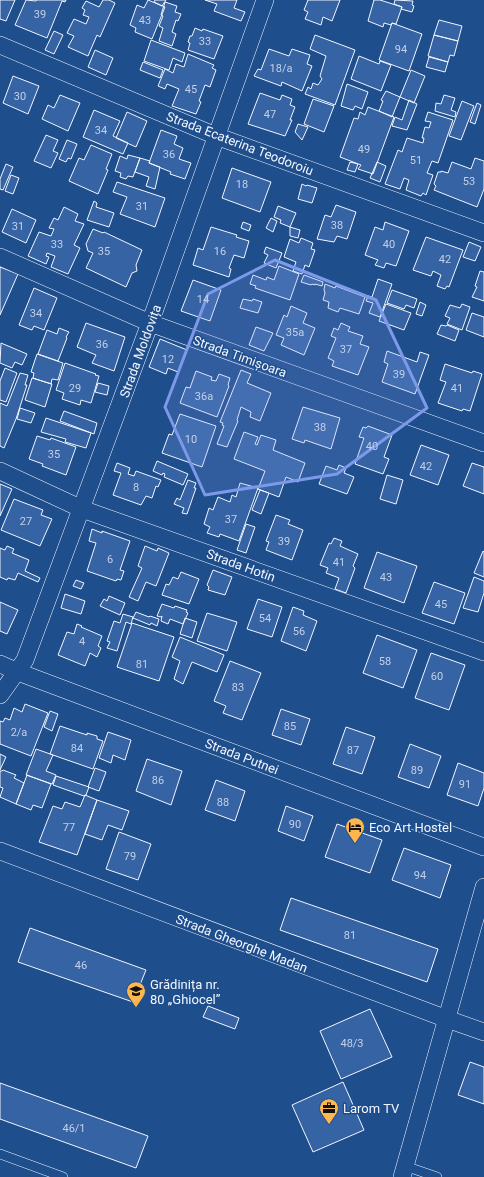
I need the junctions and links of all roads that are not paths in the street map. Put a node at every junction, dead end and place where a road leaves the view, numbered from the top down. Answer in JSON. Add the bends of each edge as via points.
{"nodes":[{"id":1,"x":265,"y":0,"type":"edge"},
{"id":2,"x":0,"y":45,"type":"edge"},
{"id":3,"x":216,"y":136,"type":"junction"},
{"id":4,"x":484,"y":233,"type":"edge"},
{"id":5,"x":0,"y":257,"type":"edge"},
{"id":6,"x":150,"y":323,"type":"junction"},
{"id":7,"x":484,"y":443,"type":"edge"},
{"id":8,"x":0,"y":471,"type":"edge"},
{"id":9,"x":82,"y":509,"type":"junction"},
{"id":10,"x":484,"y":652,"type":"edge"},
{"id":11,"x":0,"y":664,"type":"edge"},
{"id":12,"x":18,"y":672,"type":"junction"},
{"id":13,"x":0,"y":695,"type":"edge"},
{"id":14,"x":484,"y":847,"type":"edge"},
{"id":15,"x":0,"y":851,"type":"edge"},
{"id":16,"x":484,"y":887,"type":"edge"},
{"id":17,"x":447,"y":1020,"type":"junction"},
{"id":18,"x":484,"y":1032,"type":"edge"},
{"id":19,"x":0,"y":1154,"type":"edge"},
{"id":20,"x":404,"y":1172,"type":"edge"},
{"id":21,"x":63,"y":1177,"type":"edge"},
{"id":22,"x":437,"y":1177,"type":"edge"}],
"edges":[{"from":1,"to":3,"type":"street","name":"Strada Moldovița"},
{"from":2,"to":3,"type":"street","name":"Strada Ecaterina Teodoroiu"},
{"from":3,"to":4,"type":"street","name":"Strada Ecaterina Teodoroiu"},
{"from":3,"to":6,"type":"street","name":"Strada Moldovița"},
{"from":5,"to":6,"type":"street","name":"Strada Timișoara"},
{"from":6,"to":7,"type":"street","name":"Strada Timișoara"},
{"from":6,"to":9,"type":"street","name":"Strada Moldovița"},
{"from":8,"to":9,"type":"street","name":"Strada Hotin"},
{"from":9,"to":10,"type":"street","name":"Strada Hotin"},
{"from":9,"to":12,"type":"street","name":"Strada Moldovița","via":[[26,660]]},
{"from":11,"to":12,"type":"street","name":"Strada Putnei"},
{"from":12,"to":13,"type":"street","name":"Strada Moldovița"},
{"from":12,"to":14,"type":"street","name":"Strada Putnei"},
{"from":15,"to":17,"type":"street","name":"Strada Gheorghe Madan"},
{"from":16,"to":17,"type":"street"},
{"from":17,"to":18,"type":"street","name":"Strada Gheorghe Madan"},
{"from":17,"to":20,"type":"street"},
{"from":19,"to":21,"type":"lane"},
{"from":20,"to":22,"type":"lane"}]}
